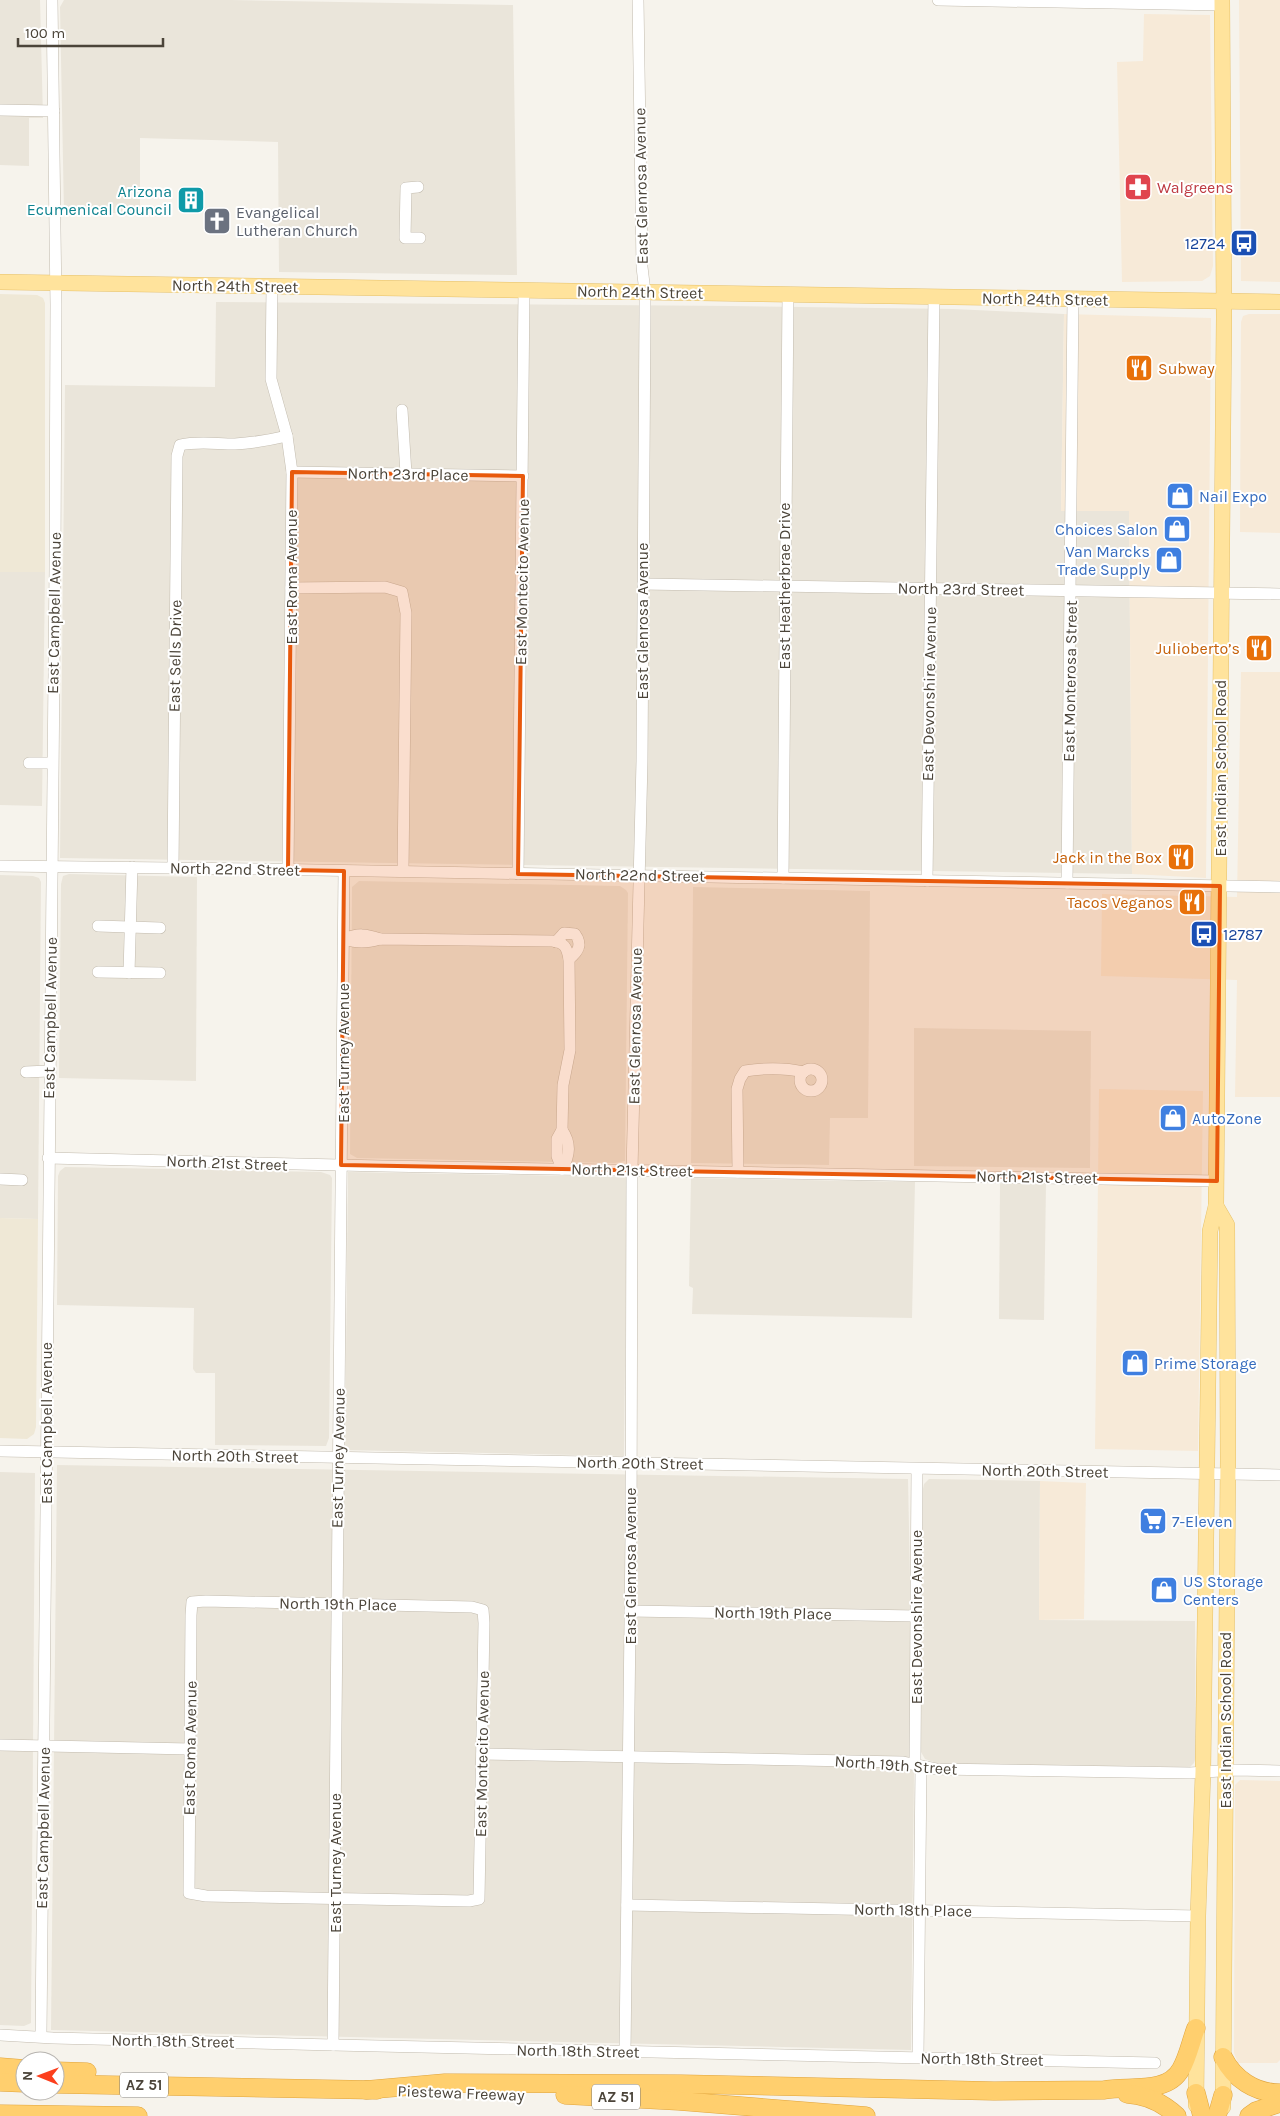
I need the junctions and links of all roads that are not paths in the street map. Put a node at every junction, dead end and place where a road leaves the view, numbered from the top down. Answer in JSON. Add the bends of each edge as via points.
{"nodes":[{"id":1,"x":52,"y":0,"type":"edge"},
{"id":2,"x":638,"y":0,"type":"edge"},
{"id":3,"x":938,"y":0,"type":"edge"},
{"id":4,"x":1074,"y":1,"type":"edge"},
{"id":5,"x":1222,"y":2,"type":"edge"},
{"id":6,"x":0,"y":110,"type":"edge"},
{"id":7,"x":54,"y":111,"type":"junction"},
{"id":8,"x":418,"y":188,"type":"dead end"},
{"id":9,"x":420,"y":238,"type":"dead end"},
{"id":10,"x":0,"y":282,"type":"edge"},
{"id":11,"x":56,"y":282,"type":"junction"},
{"id":12,"x":272,"y":286,"type":"junction"},
{"id":13,"x":524,"y":291,"type":"junction"},
{"id":14,"x":645,"y":292,"type":"junction"},
{"id":15,"x":788,"y":294,"type":"junction"},
{"id":16,"x":934,"y":297,"type":"junction"},
{"id":17,"x":1073,"y":299,"type":"junction"},
{"id":18,"x":1224,"y":301,"type":"junction"},
{"id":19,"x":1280,"y":302,"type":"edge"},
{"id":20,"x":402,"y":410,"type":"dead end"},
{"id":21,"x":287,"y":436,"type":"junction"},
{"id":22,"x":292,"y":472,"type":"junction"},
{"id":23,"x":406,"y":474,"type":"junction"},
{"id":24,"x":523,"y":476,"type":"junction"},
{"id":25,"x":642,"y":584,"type":"junction"},
{"id":26,"x":785,"y":586,"type":"junction"},
{"id":27,"x":291,"y":588,"type":"junction"},
{"id":28,"x":931,"y":588,"type":"junction"},
{"id":29,"x":1071,"y":591,"type":"junction"},
{"id":30,"x":1222,"y":592,"type":"junction"},
{"id":31,"x":1280,"y":594,"type":"edge"},
{"id":32,"x":30,"y":763,"type":"dead end"},
{"id":33,"x":52,"y":763,"type":"junction"},
{"id":34,"x":0,"y":866,"type":"edge"},
{"id":35,"x":52,"y":866,"type":"junction"},
{"id":36,"x":132,"y":867,"type":"junction"},
{"id":37,"x":173,"y":868,"type":"junction"},
{"id":38,"x":288,"y":870,"type":"junction"},
{"id":39,"x":344,"y":871,"type":"junction"},
{"id":40,"x":403,"y":871,"type":"junction"},
{"id":41,"x":518,"y":874,"type":"junction"},
{"id":42,"x":638,"y":875,"type":"junction"},
{"id":43,"x":783,"y":878,"type":"junction"},
{"id":44,"x":927,"y":881,"type":"junction"},
{"id":45,"x":1067,"y":883,"type":"junction"},
{"id":46,"x":1220,"y":886,"type":"junction"},
{"id":47,"x":1280,"y":887,"type":"edge"},
{"id":48,"x":98,"y":926,"type":"dead end"},
{"id":49,"x":130,"y":928,"type":"junction"},
{"id":50,"x":160,"y":928,"type":"dead end"},
{"id":51,"x":344,"y":939,"type":"junction"},
{"id":52,"x":98,"y":972,"type":"dead end"},
{"id":53,"x":129,"y":973,"type":"junction"},
{"id":54,"x":160,"y":973,"type":"dead end"},
{"id":55,"x":49,"y":1071,"type":"junction"},
{"id":56,"x":26,"y":1072,"type":"dead end"},
{"id":57,"x":804,"y":1072,"type":"dead end"},
{"id":58,"x":48,"y":1158,"type":"junction"},
{"id":59,"x":342,"y":1165,"type":"junction"},
{"id":60,"x":562,"y":1168,"type":"junction"},
{"id":61,"x":632,"y":1170,"type":"junction"},
{"id":62,"x":738,"y":1172,"type":"junction"},
{"id":63,"x":0,"y":1179,"type":"edge"},
{"id":64,"x":22,"y":1180,"type":"dead end"},
{"id":65,"x":1217,"y":1181,"type":"junction"},
{"id":66,"x":1216,"y":1206,"type":"junction"},
{"id":67,"x":0,"y":1451,"type":"edge"},
{"id":68,"x":46,"y":1452,"type":"junction"},
{"id":69,"x":339,"y":1457,"type":"junction"},
{"id":70,"x":631,"y":1463,"type":"junction"},
{"id":71,"x":917,"y":1469,"type":"junction"},
{"id":72,"x":1206,"y":1474,"type":"junction"},
{"id":73,"x":1228,"y":1475,"type":"junction"},
{"id":74,"x":1280,"y":1475,"type":"edge"},
{"id":75,"x":192,"y":1602,"type":"joint"},
{"id":76,"x":337,"y":1604,"type":"junction"},
{"id":77,"x":483,"y":1610,"type":"joint"},
{"id":78,"x":630,"y":1611,"type":"junction"},
{"id":79,"x":916,"y":1616,"type":"junction"},
{"id":80,"x":0,"y":1745,"type":"edge"},
{"id":81,"x":44,"y":1746,"type":"junction"},
{"id":82,"x":190,"y":1749,"type":"junction"},
{"id":83,"x":482,"y":1754,"type":"junction"},
{"id":84,"x":629,"y":1757,"type":"junction"},
{"id":85,"x":918,"y":1765,"type":"junction"},
{"id":86,"x":1280,"y":1770,"type":"edge"},
{"id":87,"x":1225,"y":1771,"type":"junction"},
{"id":88,"x":1203,"y":1772,"type":"junction"},
{"id":89,"x":334,"y":1898,"type":"junction"},
{"id":90,"x":627,"y":1905,"type":"junction"},
{"id":91,"x":920,"y":1910,"type":"junction"},
{"id":92,"x":1198,"y":1916,"type":"junction"},
{"id":93,"x":1196,"y":2028,"type":"junction"},
{"id":94,"x":0,"y":2034,"type":"edge"},
{"id":95,"x":41,"y":2036,"type":"junction"},
{"id":96,"x":333,"y":2045,"type":"junction"},
{"id":97,"x":625,"y":2052,"type":"junction"},
{"id":98,"x":918,"y":2057,"type":"junction"},
{"id":99,"x":1223,"y":2057,"type":"junction"},
{"id":100,"x":1155,"y":2063,"type":"dead end"},
{"id":101,"x":0,"y":2067,"type":"edge"},
{"id":102,"x":15,"y":2068,"type":"edge"},
{"id":103,"x":65,"y":2071,"type":"edge"},
{"id":104,"x":0,"y":2082,"type":"edge"},
{"id":105,"x":15,"y":2083,"type":"edge"},
{"id":106,"x":65,"y":2084,"type":"edge"},
{"id":107,"x":234,"y":2087,"type":"junction"},
{"id":108,"x":366,"y":2090,"type":"junction"},
{"id":109,"x":1104,"y":2090,"type":"junction"},
{"id":110,"x":1196,"y":2093,"type":"junction"},
{"id":111,"x":1280,"y":2093,"type":"edge"},
{"id":112,"x":1223,"y":2096,"type":"junction"},
{"id":113,"x":1280,"y":2102,"type":"edge"},
{"id":114,"x":0,"y":2114,"type":"edge"},
{"id":115,"x":138,"y":2116,"type":"edge"},
{"id":116,"x":866,"y":2116,"type":"edge"},
{"id":117,"x":1177,"y":2116,"type":"edge"},
{"id":118,"x":1196,"y":2116,"type":"edge"},
{"id":119,"x":1202,"y":2116,"type":"edge"},
{"id":120,"x":1217,"y":2116,"type":"edge"},
{"id":121,"x":1223,"y":2116,"type":"edge"},
{"id":122,"x":1249,"y":2116,"type":"edge"}],
"edges":[{"from":1,"to":7,"type":"street","name":"East Campbell Avenue"},
{"from":2,"to":14,"type":"street","name":"East Glenrosa Avenue"},
{"from":3,"to":4,"type":"street"},
{"from":4,"to":5,"type":"street"},
{"from":5,"to":18,"type":"main road","name":"East Indian School Road"},
{"from":6,"to":7,"type":"street"},
{"from":7,"to":11,"type":"street","name":"East Campbell Avenue"},
{"from":8,"to":9,"type":"street","via":[[406,188],[405,238]]},
{"from":10,"to":11,"type":"main road","name":"North 24th Street"},
{"from":11,"to":12,"type":"main road","name":"North 24th Street"},
{"from":11,"to":33,"type":"street","name":"East Campbell Avenue"},
{"from":12,"to":13,"type":"main road","name":"North 24th Street"},
{"from":12,"to":21,"type":"street","name":"East Roma Avenue","via":[[271,379]]},
{"from":13,"to":14,"type":"main road","name":"North 24th Street"},
{"from":13,"to":24,"type":"street","name":"East Montecito Avenue"},
{"from":14,"to":15,"type":"main road","name":"North 24th Street"},
{"from":14,"to":25,"type":"street","name":"East Glenrosa Avenue"},
{"from":15,"to":16,"type":"main road","name":"North 24th Street"},
{"from":15,"to":26,"type":"street","name":"East Heatherbrae Drive"},
{"from":16,"to":17,"type":"main road","name":"North 24th Street"},
{"from":16,"to":28,"type":"street","name":"East Devonshire Avenue"},
{"from":17,"to":18,"type":"main road","name":"North 24th Street"},
{"from":17,"to":29,"type":"street","name":"East Monterosa Street"},
{"from":18,"to":19,"type":"main road","name":"North 24th Street"},
{"from":18,"to":30,"type":"main road","name":"East Indian School Road"},
{"from":20,"to":23,"type":"street"},
{"from":21,"to":22,"type":"street","name":"East Roma Avenue"},
{"from":21,"to":37,"type":"street","name":"East Sells Drive","via":[[240,444],[192,442],[180,445],[177,456]]},
{"from":22,"to":23,"type":"street","name":"North 23rd Place"},
{"from":22,"to":27,"type":"street","name":"East Roma Avenue"},
{"from":23,"to":24,"type":"street","name":"North 23rd Place"},
{"from":24,"to":41,"type":"street","name":"East Montecito Avenue"},
{"from":25,"to":26,"type":"street","name":"North 23rd Street"},
{"from":25,"to":42,"type":"street","name":"East Glenrosa Avenue"},
{"from":26,"to":28,"type":"street","name":"North 23rd Street"},
{"from":26,"to":43,"type":"street","name":"East Heatherbrae Drive"},
{"from":27,"to":38,"type":"street","name":"East Roma Avenue"},
{"from":27,"to":40,"type":"street","via":[[385,587],[402,592],[406,613]]},
{"from":28,"to":29,"type":"street","name":"North 23rd Street"},
{"from":28,"to":44,"type":"street","name":"East Devonshire Avenue"},
{"from":29,"to":30,"type":"street","name":"North 23rd Street"},
{"from":29,"to":45,"type":"street","name":"East Monterosa Street"},
{"from":30,"to":31,"type":"street","name":"North 23rd Street"},
{"from":30,"to":46,"type":"main road","name":"East Indian School Road"},
{"from":32,"to":33,"type":"street"},
{"from":33,"to":35,"type":"street","name":"East Campbell Avenue"},
{"from":34,"to":35,"type":"street","name":"North 22nd Street"},
{"from":35,"to":36,"type":"street","name":"North 22nd Street"},
{"from":35,"to":55,"type":"street","name":"East Campbell Avenue"},
{"from":36,"to":37,"type":"street","name":"North 22nd Street"},
{"from":36,"to":49,"type":"street"},
{"from":37,"to":38,"type":"street","name":"North 22nd Street"},
{"from":38,"to":39,"type":"street","name":"North 22nd Street"},
{"from":39,"to":40,"type":"street","name":"North 22nd Street"},
{"from":39,"to":51,"type":"street","name":"East Turney Avenue"},
{"from":40,"to":41,"type":"street","name":"North 22nd Street"},
{"from":41,"to":42,"type":"street","name":"North 22nd Street"},
{"from":42,"to":43,"type":"street","name":"North 22nd Street"},
{"from":42,"to":61,"type":"street","name":"East Glenrosa Avenue"},
{"from":43,"to":44,"type":"street","name":"North 22nd Street"},
{"from":44,"to":45,"type":"street","name":"North 22nd Street"},
{"from":45,"to":46,"type":"street","name":"North 22nd Street"},
{"from":46,"to":47,"type":"street","name":"North 22nd Street"},
{"from":46,"to":65,"type":"main road","name":"East Indian School Road"},
{"from":48,"to":49,"type":"street"},
{"from":49,"to":50,"type":"street"},
{"from":49,"to":53,"type":"street"},
{"from":51,"to":59,"type":"street","name":"East Turney Avenue"},
{"from":51,"to":60,"type":"street","via":[[366,934],[380,940],[560,942],[565,946],[570,1050],[563,1085],[562,1130],[557,1139],[556,1156]]},
{"from":52,"to":53,"type":"street"},
{"from":53,"to":54,"type":"street"},
{"from":55,"to":56,"type":"street"},
{"from":55,"to":58,"type":"street","name":"East Campbell Avenue"},
{"from":57,"to":62,"type":"street","via":[[753,1070],[746,1071],[740,1079],[736,1122]]},
{"from":58,"to":59,"type":"street","name":"North 21st Street"},
{"from":58,"to":68,"type":"street","name":"East Campbell Avenue"},
{"from":59,"to":60,"type":"street","name":"North 21st Street"},
{"from":59,"to":69,"type":"street","name":"East Turney Avenue"},
{"from":60,"to":61,"type":"street","name":"North 21st Street"},
{"from":61,"to":62,"type":"street","name":"North 21st Street"},
{"from":61,"to":70,"type":"street","name":"East Glenrosa Avenue"},
{"from":62,"to":65,"type":"street","name":"North 21st Street"},
{"from":63,"to":64,"type":"street"},
{"from":65,"to":66,"type":"main road","name":"East Indian School Road"},
{"from":66,"to":72,"type":"main road","name":"East Indian School Road","via":[[1210,1231]]},
{"from":66,"to":73,"type":"main road","name":"East Indian School Road","via":[[1226,1225]]},
{"from":67,"to":68,"type":"street","name":"North 20th Street"},
{"from":68,"to":69,"type":"street","name":"North 20th Street"},
{"from":68,"to":81,"type":"street","name":"East Campbell Avenue"},
{"from":69,"to":70,"type":"street","name":"North 20th Street"},
{"from":69,"to":76,"type":"street","name":"East Turney Avenue"},
{"from":70,"to":71,"type":"street","name":"North 20th Street"},
{"from":70,"to":78,"type":"street","name":"East Glenrosa Avenue"},
{"from":71,"to":72,"type":"street","name":"North 20th Street"},
{"from":71,"to":79,"type":"street","name":"East Devonshire Avenue"},
{"from":72,"to":73,"type":"street","name":"North 20th Street"},
{"from":72,"to":88,"type":"main road","name":"East Indian School Road"},
{"from":73,"to":74,"type":"street","name":"North 20th Street"},
{"from":73,"to":87,"type":"main road","name":"East Indian School Road"},
{"from":75,"to":76,"type":"street","name":"North 19th Place"},
{"from":75,"to":82,"type":"street","name":"East Roma Avenue"},
{"from":76,"to":77,"type":"street","name":"North 19th Place","via":[[472,1607]]},
{"from":76,"to":89,"type":"street","name":"East Turney Avenue"},
{"from":77,"to":83,"type":"street","name":"East Montecito Avenue"},
{"from":78,"to":79,"type":"street","name":"North 19th Place"},
{"from":78,"to":84,"type":"street","name":"East Glenrosa Avenue"},
{"from":79,"to":85,"type":"street","name":"East Devonshire Avenue"},
{"from":80,"to":81,"type":"street"},
{"from":81,"to":82,"type":"street"},
{"from":81,"to":95,"type":"street","name":"East Campbell Avenue"},
{"from":82,"to":89,"type":"street","name":"East Roma Avenue","via":[[189,1893]]},
{"from":83,"to":84,"type":"street","name":"North 19th Street"},
{"from":83,"to":89,"type":"street","name":"East Montecito Avenue","via":[[478,1899]]},
{"from":84,"to":85,"type":"street","name":"North 19th Street"},
{"from":84,"to":90,"type":"street","name":"East Glenrosa Avenue"},
{"from":85,"to":88,"type":"street","name":"North 19th Street","via":[[936,1769]]},
{"from":85,"to":91,"type":"street","name":"East Devonshire Avenue"},
{"from":86,"to":87,"type":"street","name":"North 19th Street"},
{"from":87,"to":88,"type":"street","name":"North 19th Street"},
{"from":87,"to":99,"type":"main road","name":"East Indian School Road"},
{"from":88,"to":92,"type":"main road","name":"East Indian School Road"},
{"from":89,"to":96,"type":"street","name":"East Turney Avenue"},
{"from":90,"to":91,"type":"street","name":"North 18th Place"},
{"from":90,"to":97,"type":"street","name":"East Glenrosa Avenue"},
{"from":91,"to":92,"type":"street","name":"North 18th Place"},
{"from":91,"to":98,"type":"street","name":"East Devonshire Avenue"},
{"from":92,"to":93,"type":"main road","name":"East Indian School Road"},
{"from":93,"to":109,"type":"highway","via":[[1181,2070],[1173,2079],[1153,2086]]},
{"from":93,"to":110,"type":"main road","name":"East Indian School Road"},
{"from":94,"to":95,"type":"street","name":"North 18th Street"},
{"from":95,"to":96,"type":"street","name":"North 18th Street"},
{"from":96,"to":97,"type":"street","name":"North 18th Street"},
{"from":97,"to":98,"type":"street","name":"North 18th Street"},
{"from":98,"to":100,"type":"street","name":"North 18th Street"},
{"from":99,"to":111,"type":"highway","via":[[1232,2072],[1244,2082],[1266,2092]]},
{"from":99,"to":112,"type":"main road","name":"East Indian School Road"},
{"from":101,"to":102,"type":"highway"},
{"from":103,"to":107,"type":"highway","via":[[141,2074]]},
{"from":104,"to":105,"type":"highway"},
{"from":106,"to":107,"type":"highway","name":"Piestewa Freeway","number":"AZ 51"},
{"from":107,"to":108,"type":"highway","name":"Piestewa Freeway","number":"AZ 51"},
{"from":108,"to":109,"type":"highway","via":[[445,2083],[628,2083],[984,2091]]},
{"from":108,"to":116,"type":"highway","name":"Piestewa Freeway","number":"AZ 51","via":[[587,2096]]},
{"from":109,"to":117,"type":"highway","via":[[1149,2098]]},
{"from":110,"to":118,"type":"main road","name":"East Indian School Road"},
{"from":110,"to":119,"type":"highway"},
{"from":112,"to":120,"type":"highway"},
{"from":112,"to":121,"type":"main road","name":"East Indian School Road"},
{"from":113,"to":122,"type":"highway"},
{"from":114,"to":115,"type":"highway","number":"AZ 51"}]}
